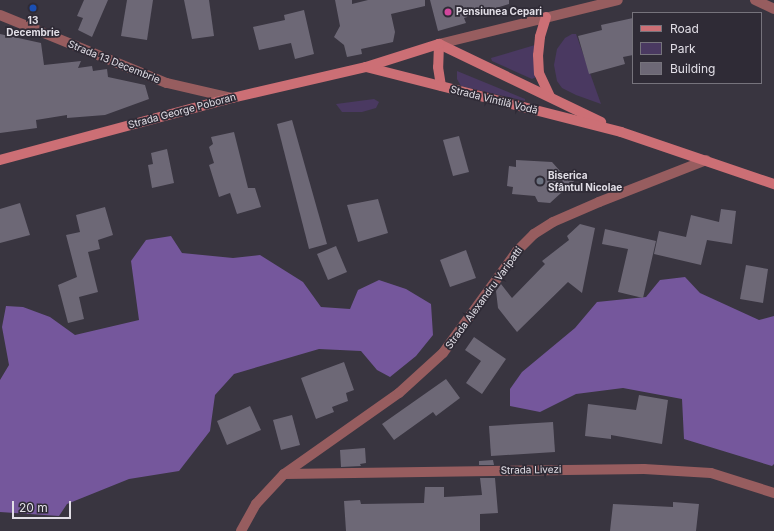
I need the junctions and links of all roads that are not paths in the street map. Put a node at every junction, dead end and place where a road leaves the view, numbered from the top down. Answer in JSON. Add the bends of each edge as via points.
{"nodes":[{"id":1,"x":618,"y":0,"type":"edge"},
{"id":2,"x":755,"y":0,"type":"edge"},
{"id":3,"x":774,"y":9,"type":"edge"},
{"id":4,"x":0,"y":15,"type":"edge"},
{"id":5,"x":546,"y":17,"type":"junction"},
{"id":6,"x":439,"y":44,"type":"junction"},
{"id":7,"x":366,"y":67,"type":"junction"},
{"id":8,"x":441,"y":86,"type":"junction"},
{"id":9,"x":550,"y":97,"type":"junction"},
{"id":10,"x":232,"y":98,"type":"junction"},
{"id":11,"x":621,"y":132,"type":"junction"},
{"id":12,"x":0,"y":160,"type":"edge"},
{"id":13,"x":706,"y":160,"type":"junction"},
{"id":14,"x":774,"y":184,"type":"edge"},
{"id":15,"x":284,"y":474,"type":"junction"},
{"id":16,"x":774,"y":493,"type":"edge"},
{"id":17,"x":241,"y":531,"type":"edge"}],
"edges":[{"from":1,"to":5,"type":"street"},
{"from":2,"to":3,"type":"street"},
{"from":4,"to":10,"type":"street","name":"Strada 13 Decembrie","via":[[167,83]]},
{"from":5,"to":6,"type":"street"},
{"from":5,"to":9,"type":"main road","via":[[538,55],[539,73]]},
{"from":6,"to":7,"type":"main road","name":"Strada George Poboran"},
{"from":6,"to":8,"type":"main road","via":[[438,67]]},
{"from":6,"to":9,"type":"main road","name":"Strada Vintilă Vodă"},
{"from":7,"to":8,"type":"main road","name":"Strada Vintilă Vodă"},
{"from":7,"to":10,"type":"main road","name":"Strada George Poboran"},
{"from":8,"to":11,"type":"main road","name":"Strada Vintilă Vodă"},
{"from":9,"to":11,"type":"main road","name":"Strada Vintilă Vodă"},
{"from":10,"to":12,"type":"main road","name":"Strada George Poboran"},
{"from":11,"to":13,"type":"main road","name":"Strada Vintilă Vodă"},
{"from":13,"to":14,"type":"main road","name":"Strada Vintilă Vodă"},
{"from":13,"to":15,"type":"street","name":"Strada Alexandru Varipatti","via":[[599,202],[553,222],[534,234],[517,251],[443,353],[422,375]]},
{"from":15,"to":16,"type":"street","name":"Strada Livezi","via":[[644,469],[710,473]]},
{"from":15,"to":17,"type":"street","name":"Strada Alexandru Varipatti","via":[[256,504]]}]}
